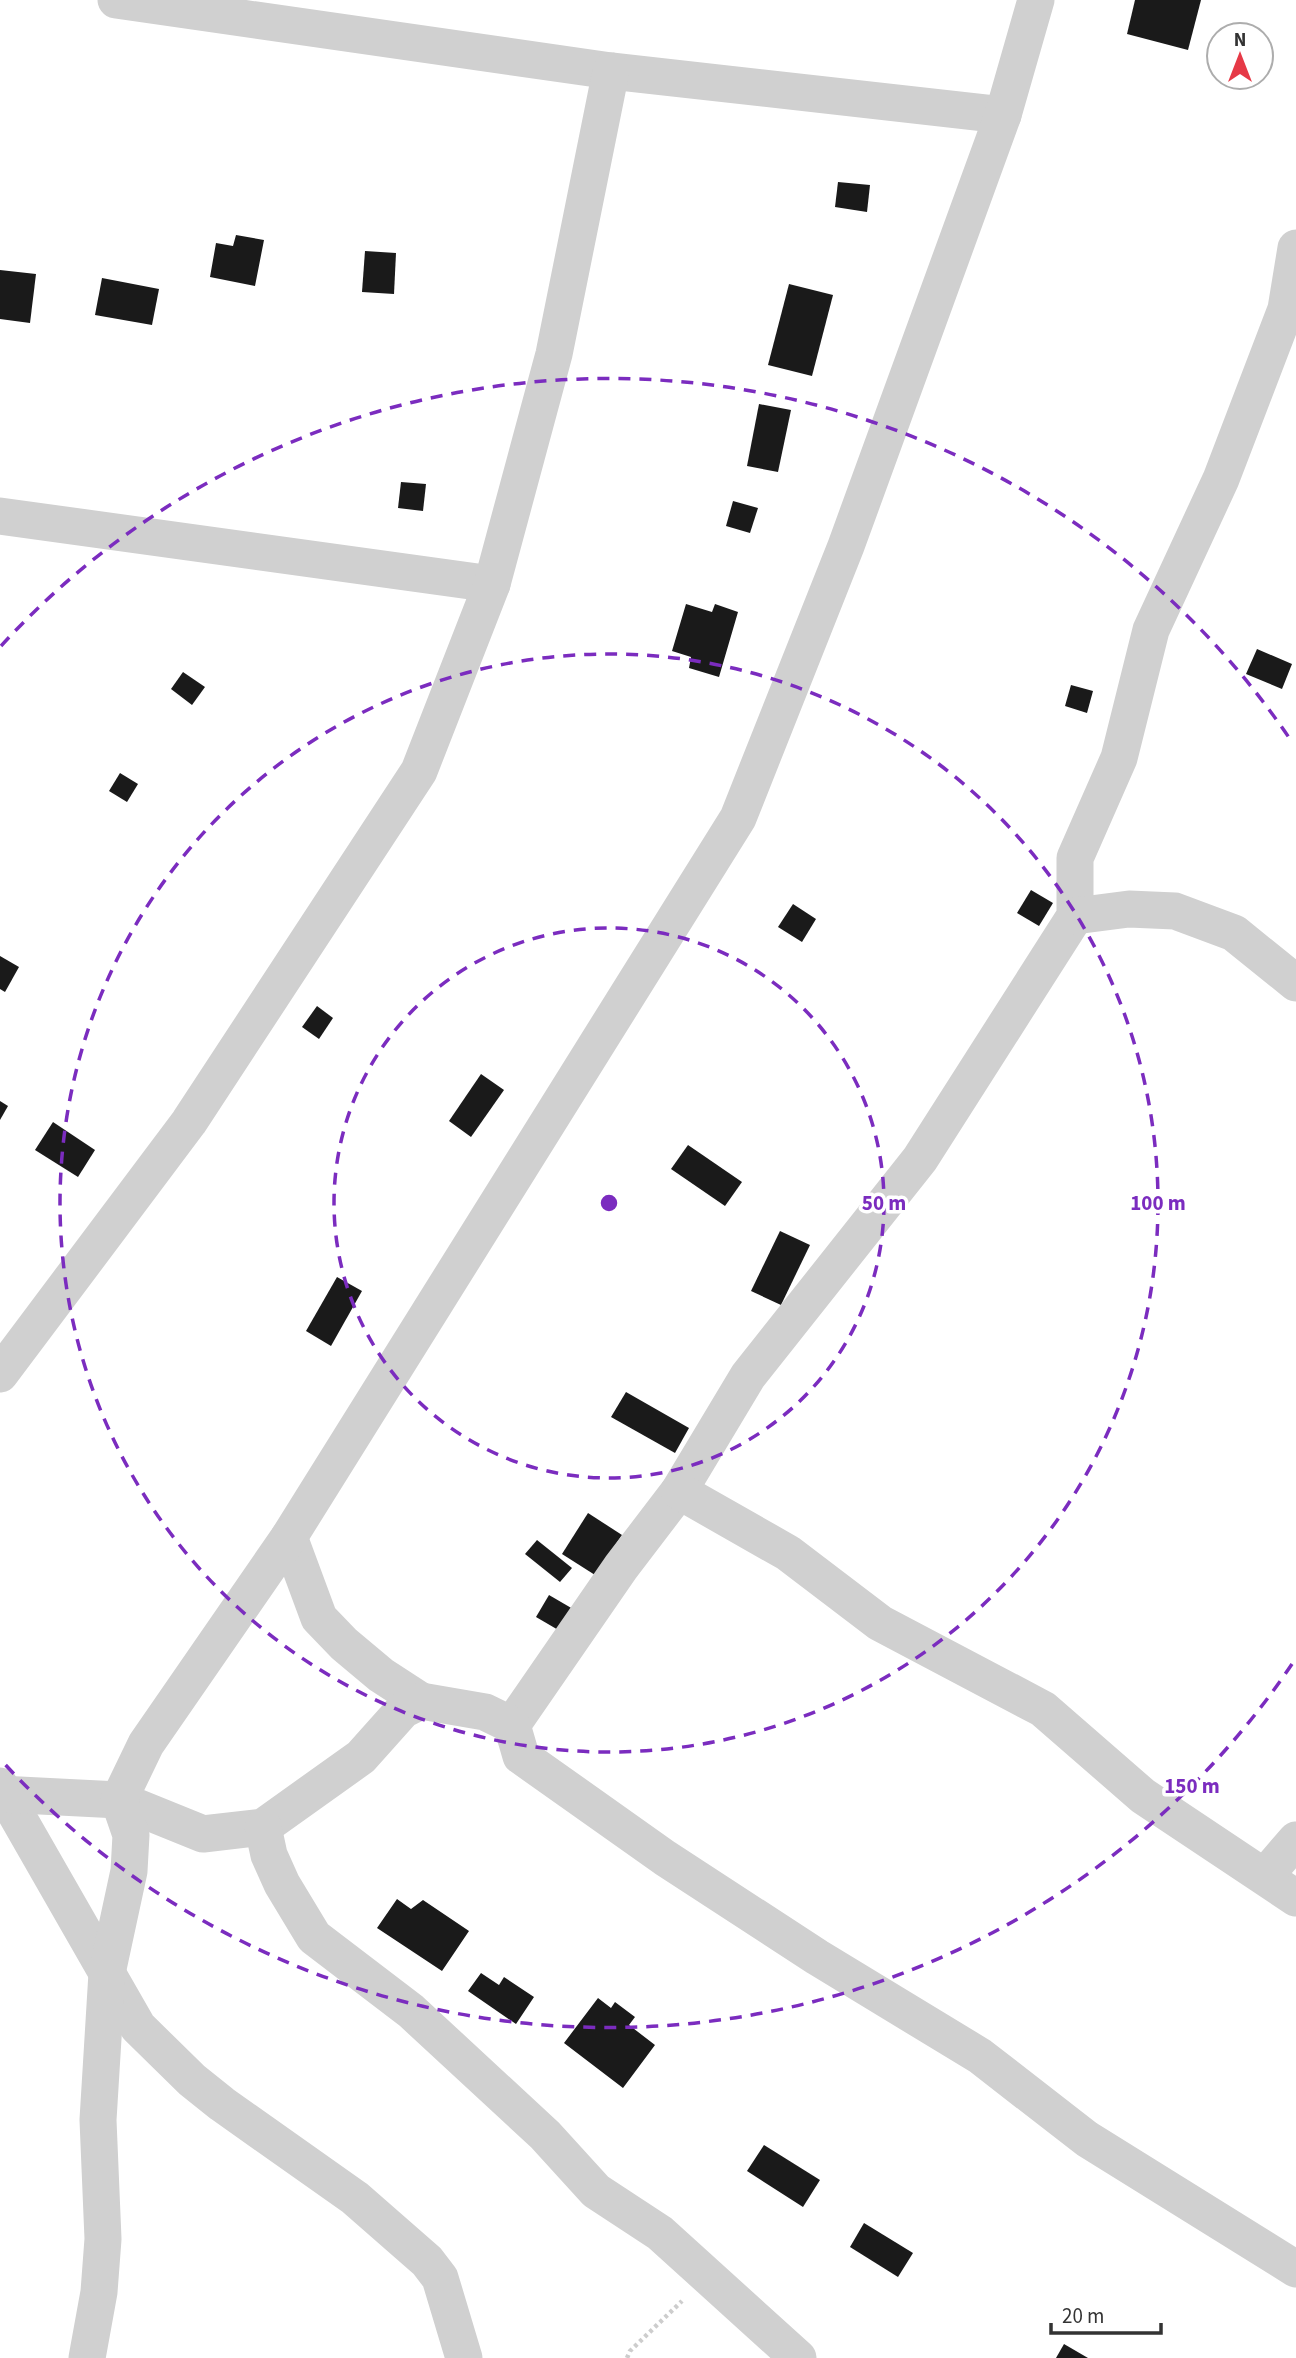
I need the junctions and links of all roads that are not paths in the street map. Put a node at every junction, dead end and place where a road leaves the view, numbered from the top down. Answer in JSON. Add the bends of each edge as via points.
{"nodes":[{"id":1,"x":116,"y":0,"type":"edge"},
{"id":2,"x":1036,"y":0,"type":"edge"},
{"id":3,"x":611,"y":71,"type":"junction"},
{"id":4,"x":1003,"y":116,"type":"junction"},
{"id":5,"x":1296,"y":248,"type":"edge"},
{"id":6,"x":1291,"y":311,"type":"edge"},
{"id":7,"x":0,"y":516,"type":"edge"},
{"id":8,"x":492,"y":584,"type":"junction"},
{"id":9,"x":1075,"y":916,"type":"junction"},
{"id":10,"x":1296,"y":984,"type":"edge"},
{"id":11,"x":0,"y":1374,"type":"edge"},
{"id":12,"x":679,"y":1491,"type":"junction"},
{"id":13,"x":289,"y":1537,"type":"junction"},
{"id":14,"x":421,"y":1701,"type":"junction"},
{"id":15,"x":512,"y":1725,"type":"junction"},
{"id":16,"x":2,"y":1791,"type":"edge"},
{"id":17,"x":119,"y":1800,"type":"junction"},
{"id":18,"x":263,"y":1827,"type":"junction"},
{"id":19,"x":1296,"y":1840,"type":"edge"},
{"id":20,"x":1265,"y":1877,"type":"junction"},
{"id":21,"x":1296,"y":1898,"type":"edge"},
{"id":22,"x":107,"y":1973,"type":"junction"},
{"id":23,"x":1296,"y":2269,"type":"edge"},
{"id":24,"x":87,"y":2358,"type":"edge"},
{"id":25,"x":464,"y":2358,"type":"edge"},
{"id":26,"x":798,"y":2358,"type":"edge"}],
"edges":[{"from":1,"to":3,"type":"street"},
{"from":2,"to":4,"type":"street"},
{"from":3,"to":4,"type":"street"},
{"from":3,"to":8,"type":"street","via":[[554,354]]},
{"from":4,"to":13,"type":"street","via":[[846,546],[738,818]]},
{"from":5,"to":6,"type":"street"},
{"from":6,"to":9,"type":"street","via":[[1151,631],[1118,758],[1075,858]]},
{"from":7,"to":8,"type":"street"},
{"from":8,"to":11,"type":"street","via":[[419,771],[189,1122]]},
{"from":9,"to":10,"type":"street","via":[[1129,909],[1175,911],[1234,933]]},
{"from":9,"to":12,"type":"street","via":[[920,1159],[748,1376]]},
{"from":12,"to":15,"type":"street"},
{"from":12,"to":20,"type":"street","via":[[788,1553],[880,1623],[1043,1709],[1143,1796]]},
{"from":13,"to":14,"type":"street","via":[[319,1618],[381,1675]]},
{"from":13,"to":17,"type":"street","via":[[146,1744]]},
{"from":14,"to":15,"type":"street","via":[[485,1712]]},
{"from":14,"to":18,"type":"street","via":[[403,1710],[361,1757]]},
{"from":15,"to":23,"type":"street","via":[[522,1756],[665,1858],[980,2056],[1087,2138]]},
{"from":16,"to":17,"type":"street"},
{"from":16,"to":22,"type":"street"},
{"from":17,"to":18,"type":"street","via":[[203,1834]]},
{"from":17,"to":22,"type":"street","via":[[131,1835],[129,1871]]},
{"from":18,"to":26,"type":"street","via":[[278,1874],[314,1937],[411,2011],[545,2135],[596,2191],[660,2233]]},
{"from":19,"to":20,"type":"street"},
{"from":20,"to":21,"type":"street"},
{"from":22,"to":24,"type":"street","via":[[98,2120],[103,2239]]},
{"from":22,"to":25,"type":"street","via":[[138,2027],[192,2080],[355,2198],[427,2261],[439,2278]]}]}
